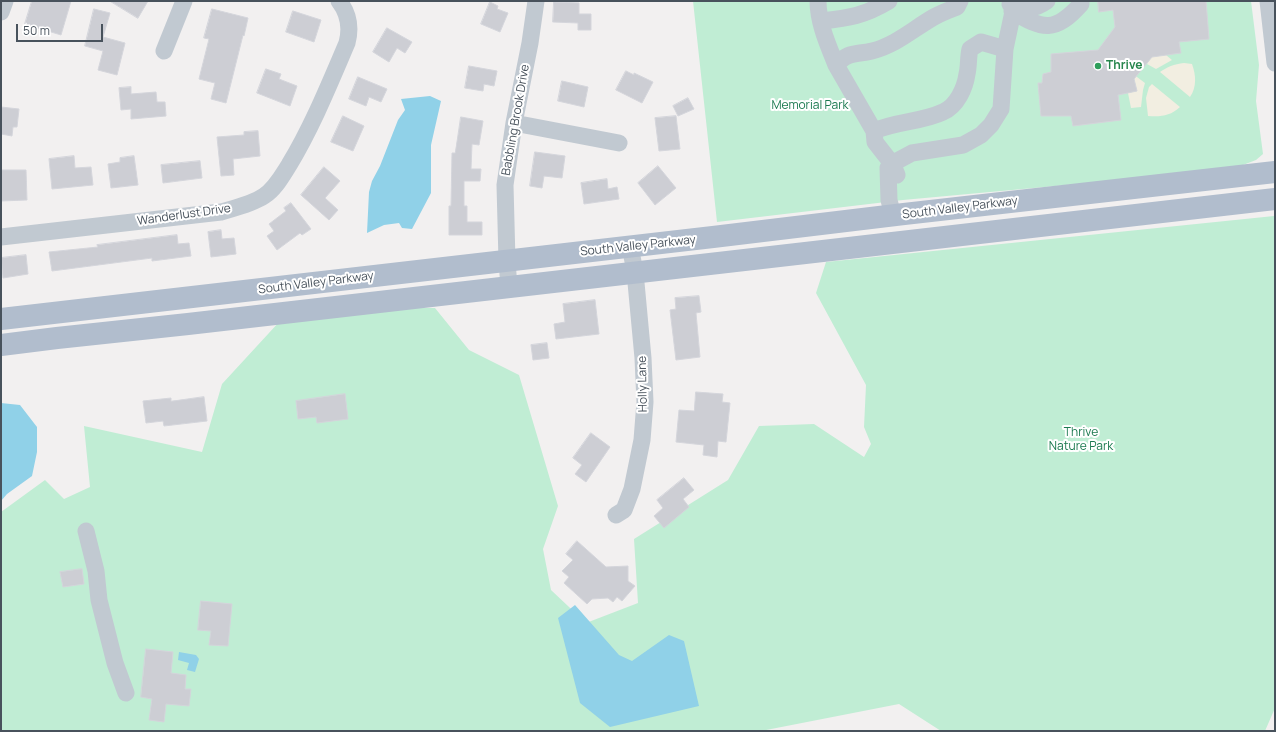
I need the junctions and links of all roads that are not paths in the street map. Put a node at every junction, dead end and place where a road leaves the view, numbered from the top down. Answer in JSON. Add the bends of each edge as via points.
{"nodes":[{"id":1,"x":5,"y":1,"type":"edge"},
{"id":2,"x":184,"y":1,"type":"edge"},
{"id":3,"x":339,"y":1,"type":"edge"},
{"id":4,"x":536,"y":1,"type":"edge"},
{"id":5,"x":818,"y":1,"type":"edge"},
{"id":6,"x":888,"y":1,"type":"edge"},
{"id":7,"x":960,"y":1,"type":"edge"},
{"id":8,"x":1047,"y":1,"type":"edge"},
{"id":9,"x":1081,"y":1,"type":"edge"},
{"id":10,"x":1268,"y":1,"type":"edge"},
{"id":11,"x":1010,"y":6,"type":"edge"},
{"id":12,"x":1,"y":12,"type":"edge"},
{"id":13,"x":821,"y":21,"type":"junction"},
{"id":14,"x":1005,"y":49,"type":"junction"},
{"id":15,"x":164,"y":51,"type":"dead end"},
{"id":16,"x":1275,"y":63,"type":"edge"},
{"id":17,"x":836,"y":66,"type":"junction"},
{"id":18,"x":514,"y":123,"type":"junction"},
{"id":19,"x":874,"y":131,"type":"junction"},
{"id":20,"x":619,"y":143,"type":"dead end"},
{"id":21,"x":893,"y":165,"type":"junction"},
{"id":22,"x":1275,"y":172,"type":"edge"},
{"id":23,"x":1275,"y":199,"type":"edge"},
{"id":24,"x":893,"y":216,"type":"junction"},
{"id":25,"x":1,"y":237,"type":"edge"},
{"id":26,"x":897,"y":242,"type":"junction"},
{"id":27,"x":630,"y":246,"type":"junction"},
{"id":28,"x":507,"y":261,"type":"junction"},
{"id":29,"x":635,"y":272,"type":"junction"},
{"id":30,"x":510,"y":287,"type":"junction"},
{"id":31,"x":1,"y":319,"type":"edge"},
{"id":32,"x":1,"y":345,"type":"edge"},
{"id":33,"x":616,"y":515,"type":"dead end"},
{"id":34,"x":86,"y":531,"type":"dead end"},
{"id":35,"x":126,"y":693,"type":"dead end"}],
"edges":[{"from":1,"to":12,"type":"street"},
{"from":2,"to":15,"type":"street"},
{"from":3,"to":25,"type":"street","name":"Wanderlust Drive","via":[[348,17],[350,33],[347,44],[304,141],[281,178],[264,197],[221,212]]},
{"from":4,"to":18,"type":"street","name":"Babbling Brook Drive"},
{"from":5,"to":13,"type":"street"},
{"from":6,"to":13,"type":"street","via":[[874,10],[854,17]]},
{"from":7,"to":17,"type":"street","via":[[957,7],[935,16],[891,45],[854,53],[842,58]]},
{"from":8,"to":11,"type":"street","via":[[1036,8]]},
{"from":9,"to":11,"type":"street","via":[[1069,18],[1052,26],[1039,25],[1026,19]]},
{"from":10,"to":16,"type":"street"},
{"from":11,"to":14,"type":"street"},
{"from":13,"to":17,"type":"street"},
{"from":14,"to":19,"type":"street","via":[[981,42],[970,49],[964,86],[956,103],[944,112]]},
{"from":14,"to":21,"type":"street","via":[[1001,108],[991,125],[981,135],[963,145],[912,153]]},
{"from":17,"to":19,"type":"street"},
{"from":18,"to":20,"type":"street"},
{"from":18,"to":28,"type":"street","name":"Babbling Brook Drive","via":[[505,185]]},
{"from":19,"to":21,"type":"street","via":[[875,142]]},
{"from":21,"to":24,"type":"street","via":[[888,168],[887,175]]},
{"from":22,"to":24,"type":"main road","name":"South Valley Parkway"},
{"from":23,"to":26,"type":"main road"},
{"from":24,"to":26,"type":"main road"},
{"from":24,"to":27,"type":"main road","name":"South Valley Parkway"},
{"from":26,"to":29,"type":"main road"},
{"from":27,"to":28,"type":"main road","name":"South Valley Parkway"},
{"from":27,"to":29,"type":"street","name":"Holly Lane"},
{"from":28,"to":30,"type":"street","name":"Babbling Brook Drive"},
{"from":28,"to":31,"type":"main road","name":"South Valley Parkway"},
{"from":29,"to":30,"type":"main road"},
{"from":29,"to":33,"type":"street","name":"Holly Lane","via":[[645,402],[642,440],[632,489],[624,510]]},
{"from":30,"to":32,"type":"main road"},
{"from":34,"to":35,"type":"street","via":[[96,571],[99,600],[113,656]]}]}
